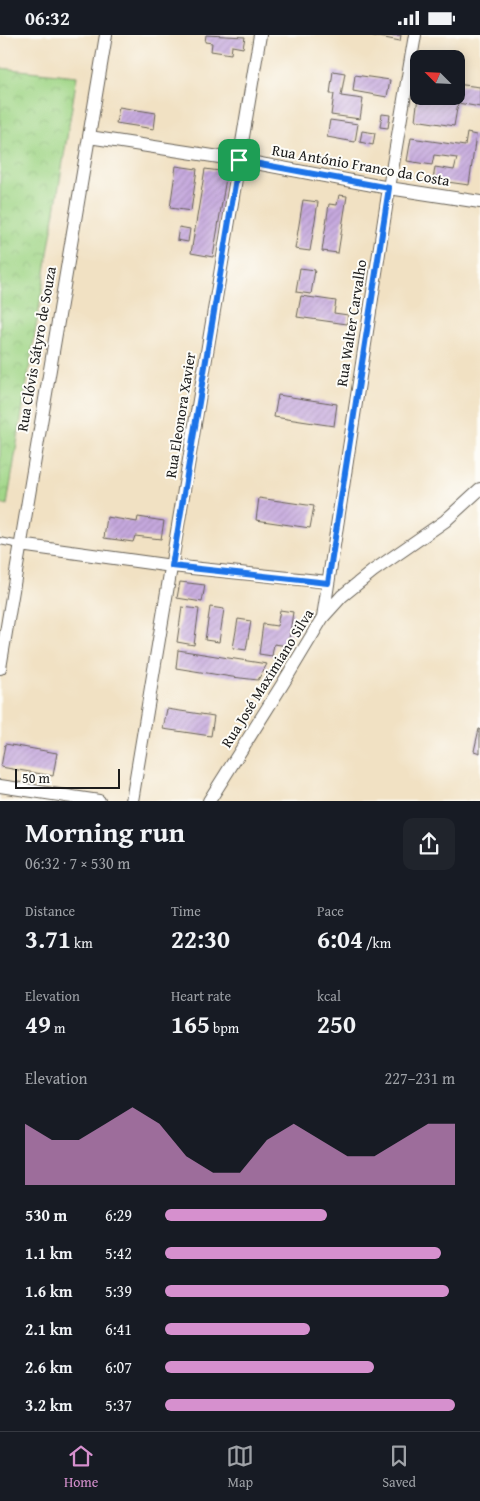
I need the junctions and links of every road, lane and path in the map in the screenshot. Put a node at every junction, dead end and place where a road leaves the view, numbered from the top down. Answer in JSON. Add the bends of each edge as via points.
{"nodes":[{"id":1,"x":106,"y":35,"type":"edge"},
{"id":2,"x":260,"y":35,"type":"edge"},
{"id":3,"x":415,"y":35,"type":"edge"},
{"id":4,"x":89,"y":137,"type":"junction"},
{"id":5,"x":239,"y":160,"type":"junction"},
{"id":6,"x":389,"y":188,"type":"junction"},
{"id":7,"x":480,"y":202,"type":"edge"},
{"id":8,"x":480,"y":489,"type":"edge"},
{"id":9,"x":0,"y":541,"type":"edge"},
{"id":10,"x":20,"y":545,"type":"junction"},
{"id":11,"x":172,"y":566,"type":"junction"},
{"id":12,"x":328,"y":583,"type":"junction"},
{"id":13,"x":322,"y":617,"type":"junction"},
{"id":14,"x":0,"y":668,"type":"edge"},
{"id":15,"x":0,"y":786,"type":"edge"},
{"id":16,"x":99,"y":801,"type":"edge"},
{"id":17,"x":132,"y":801,"type":"edge"},
{"id":18,"x":209,"y":801,"type":"edge"}],
"edges":[{"from":1,"to":4,"type":"street","name":"Rua Clóvis Sátyro de Souza"},
{"from":2,"to":5,"type":"street","name":"Rua Eleonora Xavier"},
{"from":3,"to":6,"type":"street","name":"Rua Walter Carvalho"},
{"from":4,"to":5,"type":"street","name":"Rua António Franco da Costa"},
{"from":4,"to":10,"type":"street","name":"Rua Clóvis Sátyro de Souza"},
{"from":5,"to":6,"type":"street","name":"Rua António Franco da Costa"},
{"from":5,"to":11,"type":"street","name":"Rua Eleonora Xavier"},
{"from":6,"to":7,"type":"street","name":"Rua António Franco da Costa"},
{"from":6,"to":12,"type":"street","name":"Rua Walter Carvalho"},
{"from":8,"to":13,"type":"street","name":"Rua José Maximiano Silva","via":[[444,521],[342,596]]},
{"from":9,"to":10,"type":"lane"},
{"from":10,"to":11,"type":"street"},
{"from":10,"to":14,"type":"street","name":"Rua Clóvis Sátyro de Souza"},
{"from":11,"to":12,"type":"street"},
{"from":11,"to":17,"type":"street","name":"Rua Eleonora Xavier"},
{"from":12,"to":13,"type":"street","name":"Rua Walter Carvalho"},
{"from":13,"to":18,"type":"street","name":"Rua José Maximiano Silva"},
{"from":15,"to":16,"type":"street"}]}
